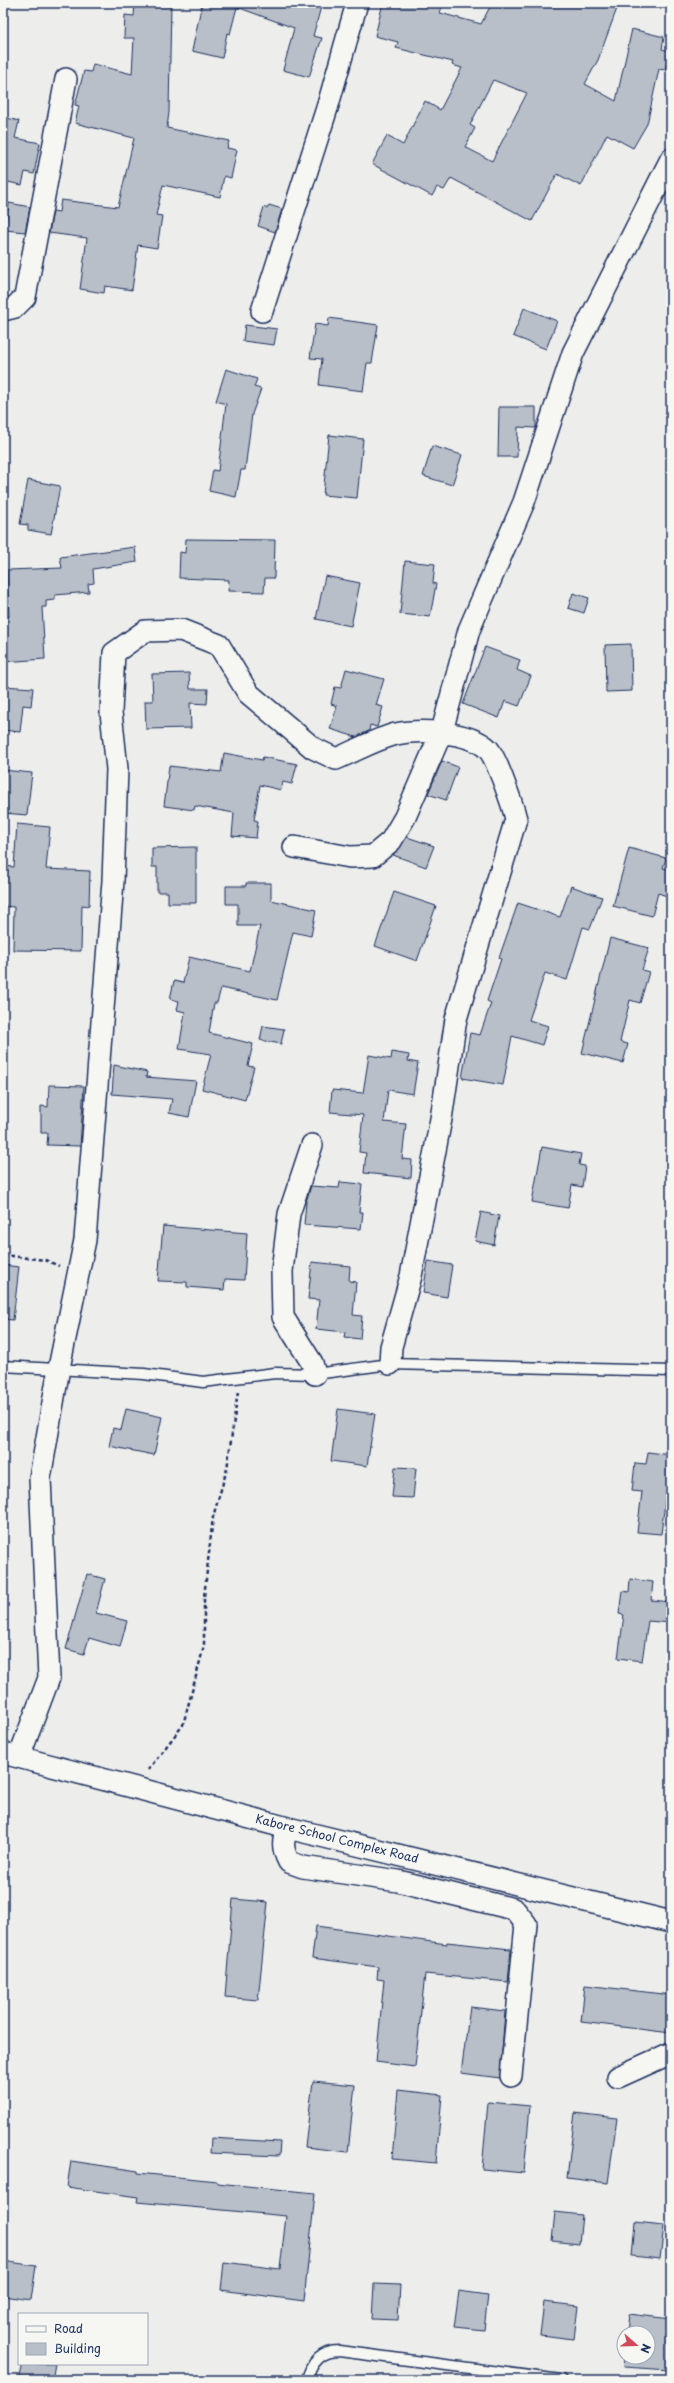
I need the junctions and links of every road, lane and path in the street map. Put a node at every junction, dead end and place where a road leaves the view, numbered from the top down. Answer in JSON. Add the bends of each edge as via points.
{"nodes":[{"id":1,"x":357,"y":3,"type":"edge"},
{"id":2,"x":66,"y":79,"type":"dead end"},
{"id":3,"x":671,"y":159,"type":"edge"},
{"id":4,"x":3,"y":310,"type":"edge"},
{"id":5,"x":262,"y":311,"type":"dead end"},
{"id":6,"x":442,"y":731,"type":"junction"},
{"id":7,"x":294,"y":847,"type":"dead end"},
{"id":8,"x":312,"y":1145,"type":"dead end"},
{"id":9,"x":3,"y":1255,"type":"edge"},
{"id":10,"x":78,"y":1274,"type":"junction"},
{"id":11,"x":390,"y":1364,"type":"junction"},
{"id":12,"x":3,"y":1366,"type":"edge"},
{"id":13,"x":59,"y":1368,"type":"junction"},
{"id":14,"x":671,"y":1371,"type":"edge"},
{"id":15,"x":315,"y":1374,"type":"junction"},
{"id":16,"x":239,"y":1378,"type":"junction"},
{"id":17,"x":11,"y":1755,"type":"edge"},
{"id":18,"x":134,"y":1787,"type":"junction"},
{"id":19,"x":288,"y":1828,"type":"junction"},
{"id":20,"x":671,"y":1922,"type":"edge"},
{"id":21,"x":670,"y":2055,"type":"edge"},
{"id":22,"x":511,"y":2076,"type":"dead end"},
{"id":23,"x":618,"y":2077,"type":"dead end"},
{"id":24,"x":307,"y":2380,"type":"edge"},
{"id":25,"x":561,"y":2380,"type":"edge"}],
"edges":[{"from":1,"to":5,"type":"street","via":[[328,105]]},
{"from":2,"to":4,"type":"street","via":[[25,297],[15,307]]},
{"from":3,"to":6,"type":"street","via":[[573,352],[524,502],[469,630]]},
{"from":6,"to":7,"type":"street","via":[[405,817],[391,841],[373,856],[350,857]]},
{"from":6,"to":10,"type":"street","via":[[396,734],[336,758],[313,748],[248,693],[219,645],[181,630],[145,631],[114,653],[111,712],[117,769],[113,881],[85,1232]]},
{"from":6,"to":11,"type":"street","via":[[488,749],[512,800],[516,819],[456,1019],[441,1119],[410,1276],[391,1346]]},
{"from":8,"to":15,"type":"street","via":[[289,1214],[282,1271],[283,1317],[312,1362]]},
{"from":9,"to":10,"type":"path","via":[[45,1260]]},
{"from":10,"to":13,"type":"street"},
{"from":11,"to":14,"type":"lane"},
{"from":11,"to":15,"type":"lane"},
{"from":12,"to":13,"type":"lane"},
{"from":13,"to":16,"type":"lane","via":[[204,1382]]},
{"from":13,"to":17,"type":"street","via":[[40,1478],[49,1678]]},
{"from":15,"to":16,"type":"lane","via":[[275,1373]]},
{"from":16,"to":18,"type":"path","via":[[227,1469],[213,1518],[204,1597],[204,1646],[182,1724]]},
{"from":17,"to":18,"type":"street","name":"Kabore School Complex Road"},
{"from":18,"to":19,"type":"street","name":"Kabore School Complex Road"},
{"from":19,"to":20,"type":"street","name":"Kabore School Complex Road"},
{"from":19,"to":22,"type":"street","via":[[283,1839],[284,1851],[289,1862],[303,1867],[398,1881],[514,1909],[526,1924]]},
{"from":21,"to":23,"type":"street"},
{"from":24,"to":25,"type":"lane","via":[[318,2358],[325,2352],[339,2351]]}]}
